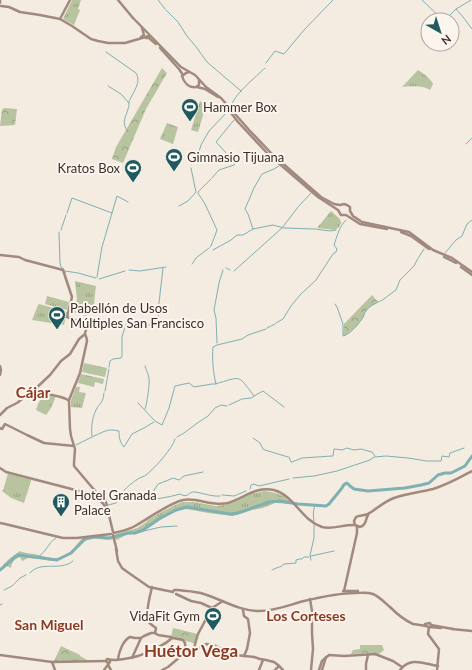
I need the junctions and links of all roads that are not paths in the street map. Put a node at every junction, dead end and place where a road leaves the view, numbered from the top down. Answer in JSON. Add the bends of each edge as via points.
{"nodes":[{"id":1,"x":0,"y":0,"type":"edge"},
{"id":2,"x":70,"y":0,"type":"edge"},
{"id":3,"x":118,"y":0,"type":"edge"},
{"id":4,"x":0,"y":5,"type":"edge"},
{"id":5,"x":133,"y":18,"type":"junction"},
{"id":6,"x":60,"y":19,"type":"junction"},
{"id":7,"x":142,"y":28,"type":"junction"},
{"id":8,"x":149,"y":36,"type":"junction"},
{"id":9,"x":139,"y":39,"type":"junction"},
{"id":10,"x":157,"y":43,"type":"junction"},
{"id":11,"x":189,"y":72,"type":"junction"},
{"id":12,"x":183,"y":75,"type":"junction"},
{"id":13,"x":198,"y":80,"type":"junction"},
{"id":14,"x":197,"y":87,"type":"junction"},
{"id":15,"x":340,"y":205,"type":"junction"},
{"id":16,"x":338,"y":210,"type":"junction"},
{"id":17,"x":350,"y":211,"type":"junction"},
{"id":18,"x":346,"y":216,"type":"junction"},
{"id":19,"x":0,"y":255,"type":"edge"},
{"id":20,"x":472,"y":274,"type":"edge"},
{"id":21,"x":85,"y":334,"type":"junction"},
{"id":22,"x":0,"y":366,"type":"edge"},
{"id":23,"x":0,"y":375,"type":"edge"},
{"id":24,"x":33,"y":391,"type":"junction"},
{"id":25,"x":69,"y":400,"type":"junction"},
{"id":26,"x":0,"y":415,"type":"edge"},
{"id":27,"x":0,"y":428,"type":"edge"},
{"id":28,"x":74,"y":446,"type":"junction"},
{"id":29,"x":0,"y":468,"type":"edge"},
{"id":30,"x":472,"y":471,"type":"edge"},
{"id":31,"x":95,"y":494,"type":"junction"},
{"id":32,"x":101,"y":500,"type":"junction"},
{"id":33,"x":105,"y":500,"type":"junction"},
{"id":34,"x":107,"y":510,"type":"junction"},
{"id":35,"x":369,"y":513,"type":"junction"},
{"id":36,"x":363,"y":516,"type":"junction"},
{"id":37,"x":365,"y":520,"type":"junction"},
{"id":38,"x":354,"y":522,"type":"junction"},
{"id":39,"x":0,"y":523,"type":"edge"},
{"id":40,"x":348,"y":525,"type":"junction"},
{"id":41,"x":357,"y":526,"type":"junction"},
{"id":42,"x":113,"y":535,"type":"junction"},
{"id":43,"x":345,"y":586,"type":"junction"},
{"id":44,"x":152,"y":587,"type":"junction"},
{"id":45,"x":344,"y":591,"type":"junction"},
{"id":46,"x":350,"y":591,"type":"junction"},
{"id":47,"x":175,"y":592,"type":"junction"},
{"id":48,"x":340,"y":592,"type":"junction"},
{"id":49,"x":365,"y":592,"type":"junction"},
{"id":50,"x":359,"y":593,"type":"junction"},
{"id":51,"x":330,"y":594,"type":"junction"},
{"id":52,"x":376,"y":596,"type":"junction"},
{"id":53,"x":382,"y":598,"type":"junction"},
{"id":54,"x":310,"y":600,"type":"junction"},
{"id":55,"x":223,"y":601,"type":"junction"},
{"id":56,"x":390,"y":607,"type":"junction"},
{"id":57,"x":212,"y":608,"type":"junction"},
{"id":58,"x":243,"y":610,"type":"junction"},
{"id":59,"x":430,"y":626,"type":"junction"},
{"id":60,"x":472,"y":631,"type":"edge"},
{"id":61,"x":153,"y":633,"type":"junction"},
{"id":62,"x":141,"y":638,"type":"junction"},
{"id":63,"x":172,"y":638,"type":"junction"},
{"id":64,"x":195,"y":650,"type":"junction"},
{"id":65,"x":186,"y":652,"type":"junction"},
{"id":66,"x":0,"y":655,"type":"edge"},
{"id":67,"x":368,"y":655,"type":"junction"},
{"id":68,"x":244,"y":656,"type":"junction"},
{"id":69,"x":326,"y":657,"type":"junction"},
{"id":70,"x":132,"y":658,"type":"junction"},
{"id":71,"x":118,"y":660,"type":"junction"},
{"id":72,"x":263,"y":660,"type":"junction"},
{"id":73,"x":52,"y":662,"type":"junction"},
{"id":74,"x":108,"y":663,"type":"junction"},
{"id":75,"x":279,"y":666,"type":"junction"},
{"id":76,"x":438,"y":666,"type":"junction"},
{"id":77,"x":401,"y":668,"type":"edge"},
{"id":78,"x":55,"y":670,"type":"edge"},
{"id":79,"x":104,"y":670,"type":"edge"},
{"id":80,"x":111,"y":670,"type":"edge"},
{"id":81,"x":162,"y":670,"type":"edge"},
{"id":82,"x":259,"y":670,"type":"edge"},
{"id":83,"x":275,"y":670,"type":"edge"},
{"id":84,"x":283,"y":670,"type":"edge"},
{"id":85,"x":311,"y":670,"type":"edge"},
{"id":86,"x":319,"y":670,"type":"edge"},
{"id":87,"x":323,"y":670,"type":"edge"},
{"id":88,"x":366,"y":670,"type":"edge"},
{"id":89,"x":437,"y":670,"type":"edge"}],
"edges":[{"from":1,"to":4,"type":"street"},
{"from":2,"to":6,"type":"street"},
{"from":3,"to":5,"type":"street"},
{"from":4,"to":6,"type":"street","via":[[20,12]]},
{"from":5,"to":7,"type":"street"},
{"from":5,"to":10,"type":"street"},
{"from":6,"to":9,"type":"street","via":[[94,40],[121,44]]},
{"from":7,"to":8,"type":"street"},
{"from":7,"to":9,"type":"street","via":[[144,35]]},
{"from":8,"to":9,"type":"street"},
{"from":8,"to":10,"type":"street"},
{"from":9,"to":10,"type":"street","via":[[149,38]]},
{"from":10,"to":11,"type":"street"},
{"from":10,"to":12,"type":"street"},
{"from":11,"to":12,"type":"street"},
{"from":11,"to":13,"type":"street"},
{"from":12,"to":14,"type":"street","via":[[187,84]]},
{"from":13,"to":14,"type":"street"},
{"from":13,"to":15,"type":"street","via":[[224,101],[280,162],[320,197]]},
{"from":14,"to":16,"type":"street","via":[[216,96],[278,162],[318,197]]},
{"from":15,"to":16,"type":"street"},
{"from":15,"to":17,"type":"street","via":[[347,205]]},
{"from":16,"to":18,"type":"street"},
{"from":17,"to":18,"type":"street"},
{"from":17,"to":20,"type":"street","via":[[362,222],[409,232],[433,250],[452,258]]},
{"from":18,"to":20,"type":"street","via":[[360,224],[408,234]]},
{"from":19,"to":21,"type":"street","via":[[19,257],[63,270],[72,297],[67,317],[88,325]]},
{"from":21,"to":24,"type":"street"},
{"from":21,"to":25,"type":"street","via":[[87,340],[80,373]]},
{"from":22,"to":23,"type":"street"},
{"from":24,"to":25,"type":"street"},
{"from":24,"to":26,"type":"street"},
{"from":25,"to":28,"type":"street","via":[[70,429]]},
{"from":27,"to":28,"type":"street","via":[[2,429],[5,424],[50,444]]},
{"from":28,"to":31,"type":"street","via":[[74,466]]},
{"from":29,"to":31,"type":"street","via":[[6,472]]},
{"from":30,"to":35,"type":"street","via":[[442,486],[394,498]]},
{"from":31,"to":32,"type":"street"},
{"from":31,"to":33,"type":"street","via":[[104,497]]},
{"from":32,"to":33,"type":"street"},
{"from":32,"to":34,"type":"street"},
{"from":33,"to":34,"type":"street"},
{"from":34,"to":42,"type":"street"},
{"from":35,"to":36,"type":"street"},
{"from":35,"to":37,"type":"street"},
{"from":36,"to":37,"type":"street"},
{"from":36,"to":38,"type":"street","via":[[359,515]]},
{"from":37,"to":41,"type":"street","via":[[364,526]]},
{"from":38,"to":40,"type":"street"},
{"from":38,"to":41,"type":"street"},
{"from":39,"to":42,"type":"street","via":[[63,538]]},
{"from":40,"to":41,"type":"street"},
{"from":40,"to":42,"type":"street","via":[[331,528],[320,526],[306,517],[287,496],[273,490],[262,489],[222,504],[190,500],[176,502],[132,528]]},
{"from":41,"to":43,"type":"street"},
{"from":42,"to":44,"type":"street","via":[[122,568]]},
{"from":43,"to":45,"type":"street"},
{"from":43,"to":46,"type":"street"},
{"from":43,"to":48,"type":"street"},
{"from":44,"to":47,"type":"street"},
{"from":44,"to":61,"type":"street","via":[[147,616],[156,628]]},
{"from":45,"to":46,"type":"street"},
{"from":45,"to":48,"type":"street"},
{"from":45,"to":50,"type":"street"},
{"from":46,"to":49,"type":"street"},
{"from":47,"to":55,"type":"street","via":[[197,592]]},
{"from":47,"to":57,"type":"street"},
{"from":48,"to":50,"type":"street"},
{"from":48,"to":51,"type":"street"},
{"from":49,"to":50,"type":"street"},
{"from":49,"to":52,"type":"street"},
{"from":49,"to":53,"type":"street"},
{"from":51,"to":54,"type":"street"},
{"from":51,"to":54,"type":"street"},
{"from":52,"to":53,"type":"street"},
{"from":52,"to":56,"type":"street"},
{"from":53,"to":56,"type":"street"},
{"from":54,"to":58,"type":"street","via":[[262,611]]},
{"from":54,"to":85,"type":"street","via":[[313,649]]},
{"from":55,"to":57,"type":"street"},
{"from":55,"to":58,"type":"street"},
{"from":56,"to":59,"type":"street","via":[[410,622]]},
{"from":57,"to":64,"type":"street","via":[[198,634]]},
{"from":58,"to":68,"type":"street","via":[[250,630]]},
{"from":59,"to":60,"type":"street"},
{"from":59,"to":76,"type":"street","via":[[428,634],[439,649]]},
{"from":61,"to":62,"type":"street"},
{"from":61,"to":63,"type":"street"},
{"from":62,"to":70,"type":"street"},
{"from":62,"to":71,"type":"street","via":[[126,639]]},
{"from":63,"to":65,"type":"street","via":[[183,640]]},
{"from":63,"to":70,"type":"street","via":[[166,644]]},
{"from":64,"to":65,"type":"street","via":[[192,653]]},
{"from":64,"to":68,"type":"street","via":[[207,644]]},
{"from":65,"to":81,"type":"street"},
{"from":66,"to":73,"type":"street"},
{"from":67,"to":69,"type":"street"},
{"from":67,"to":77,"type":"street","via":[[378,655],[393,661]]},
{"from":67,"to":88,"type":"street"},
{"from":68,"to":72,"type":"street"},
{"from":69,"to":86,"type":"street"},
{"from":69,"to":87,"type":"street"},
{"from":70,"to":71,"type":"street"},
{"from":71,"to":74,"type":"street"},
{"from":72,"to":75,"type":"street"},
{"from":72,"to":82,"type":"street"},
{"from":73,"to":74,"type":"street"},
{"from":73,"to":78,"type":"street"},
{"from":74,"to":79,"type":"street"},
{"from":74,"to":80,"type":"street"},
{"from":75,"to":83,"type":"street"},
{"from":75,"to":84,"type":"street"},
{"from":76,"to":77,"type":"street","via":[[417,661]]},
{"from":76,"to":89,"type":"street"}]}
